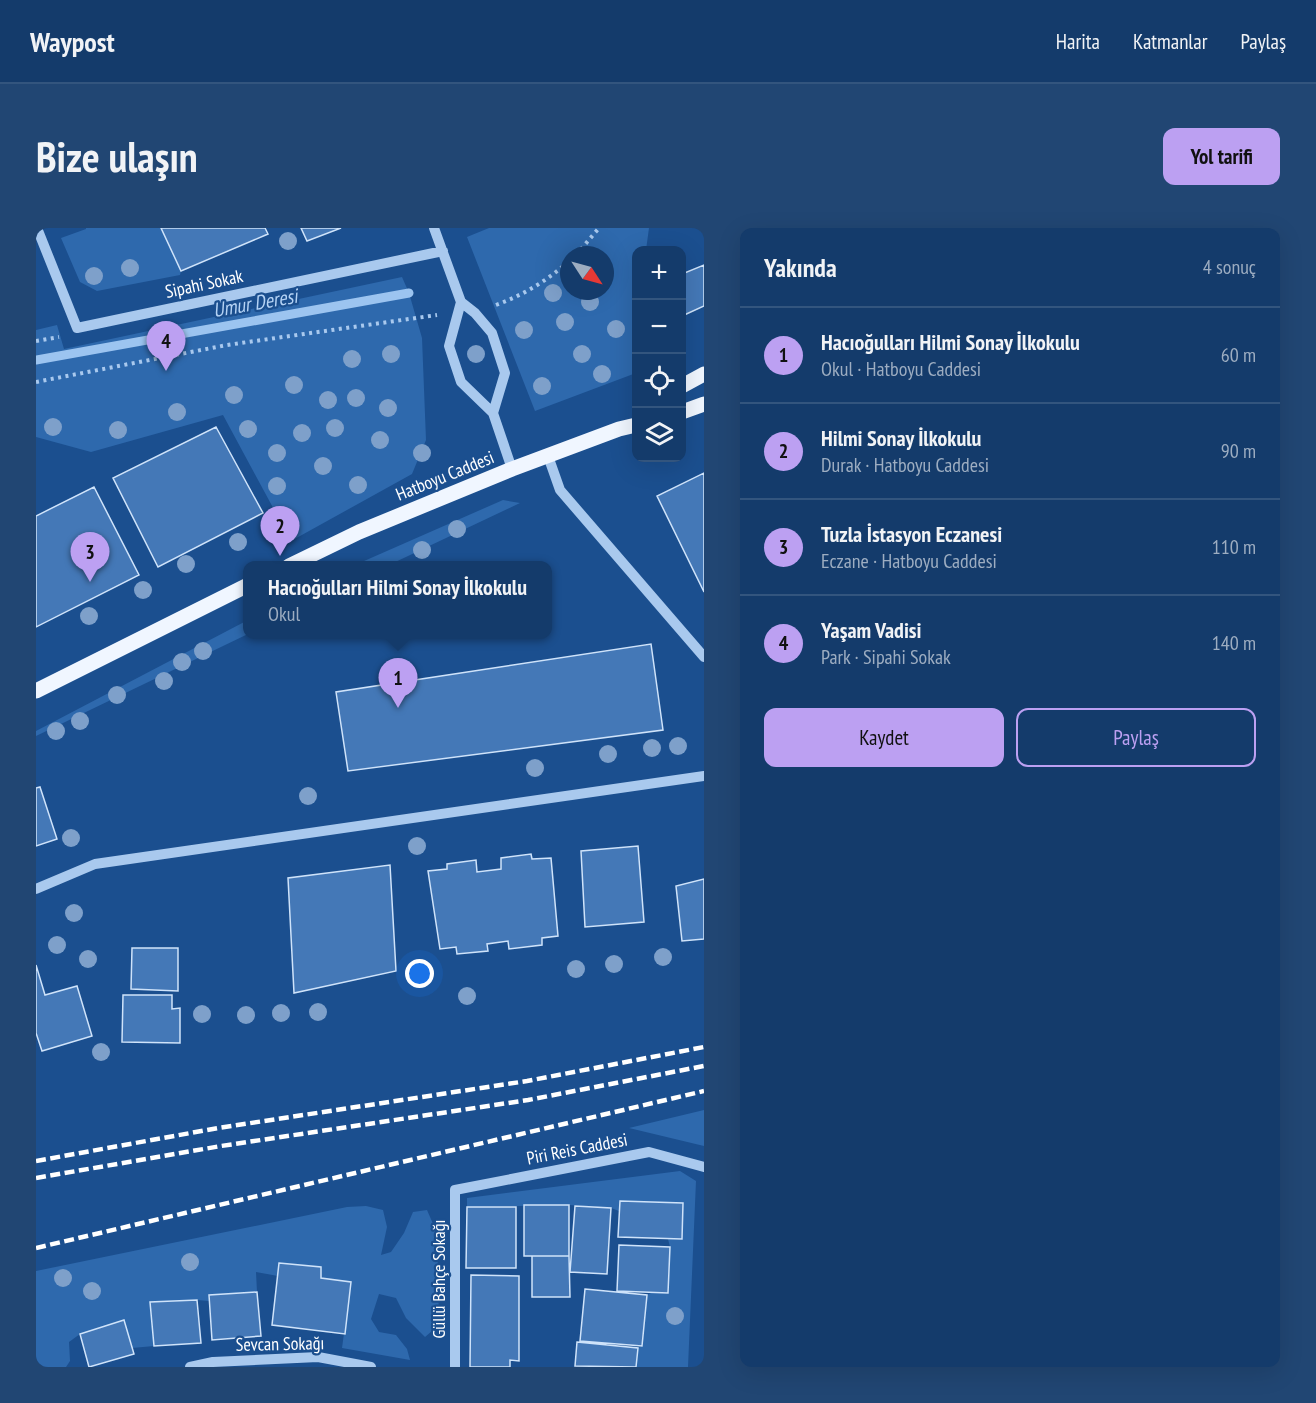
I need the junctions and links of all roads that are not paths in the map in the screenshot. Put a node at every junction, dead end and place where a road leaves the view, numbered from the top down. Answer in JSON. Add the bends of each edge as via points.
{"nodes":[{"id":1,"x":37,"y":228,"type":"edge"},
{"id":2,"x":434,"y":228,"type":"edge"},
{"id":3,"x":443,"y":251,"type":"junction"},
{"id":4,"x":460,"y":307,"type":"junction"},
{"id":5,"x":704,"y":374,"type":"edge"},
{"id":6,"x":686,"y":383,"type":"edge"},
{"id":7,"x":704,"y":404,"type":"edge"},
{"id":8,"x":686,"y":410,"type":"edge"},
{"id":9,"x":493,"y":414,"type":"junction"},
{"id":10,"x":632,"y":418,"type":"edge"},
{"id":11,"x":632,"y":426,"type":"edge"},
{"id":12,"x":618,"y":429,"type":"junction"},
{"id":13,"x":548,"y":456,"type":"junction"},
{"id":14,"x":512,"y":470,"type":"junction"},
{"id":15,"x":299,"y":561,"type":"edge"},
{"id":16,"x":243,"y":588,"type":"edge"},
{"id":17,"x":704,"y":657,"type":"edge"},
{"id":18,"x":36,"y":691,"type":"edge"},
{"id":19,"x":704,"y":776,"type":"edge"},
{"id":20,"x":36,"y":889,"type":"edge"},
{"id":21,"x":704,"y":1167,"type":"edge"},
{"id":22,"x":455,"y":1190,"type":"joint"},
{"id":23,"x":190,"y":1367,"type":"edge"},
{"id":24,"x":371,"y":1367,"type":"edge"},
{"id":25,"x":455,"y":1367,"type":"edge"}],
"edges":[{"from":1,"to":3,"type":"street","name":"Sipahi Sokak","via":[[77,328]]},
{"from":2,"to":3,"type":"street"},
{"from":3,"to":4,"type":"street"},
{"from":4,"to":9,"type":"street","via":[[449,346],[461,382]]},
{"from":4,"to":9,"type":"street","via":[[475,313],[492,333],[505,372]]},
{"from":5,"to":6,"type":"main road"},
{"from":7,"to":8,"type":"main road"},
{"from":9,"to":14,"type":"street"},
{"from":10,"to":12,"type":"main road","name":"Hatboyu Caddesi"},
{"from":11,"to":12,"type":"main road","name":"Hatboyu Caddesi"},
{"from":12,"to":13,"type":"main road","name":"Hatboyu Caddesi"},
{"from":13,"to":14,"type":"main road","name":"Hatboyu Caddesi"},
{"from":13,"to":17,"type":"street","via":[[560,490]]},
{"from":14,"to":15,"type":"main road","name":"Hatboyu Caddesi","via":[[359,532]]},
{"from":16,"to":18,"type":"main road"},
{"from":19,"to":20,"type":"street","via":[[95,864]]},
{"from":21,"to":22,"type":"street","name":"Piri Reis Caddesi","via":[[649,1152]]},
{"from":22,"to":25,"type":"street","name":"Güllü Bahçe Sokağı"},
{"from":23,"to":24,"type":"street","name":"Sevcan Sokağı","via":[[213,1362],[318,1357]]}]}
